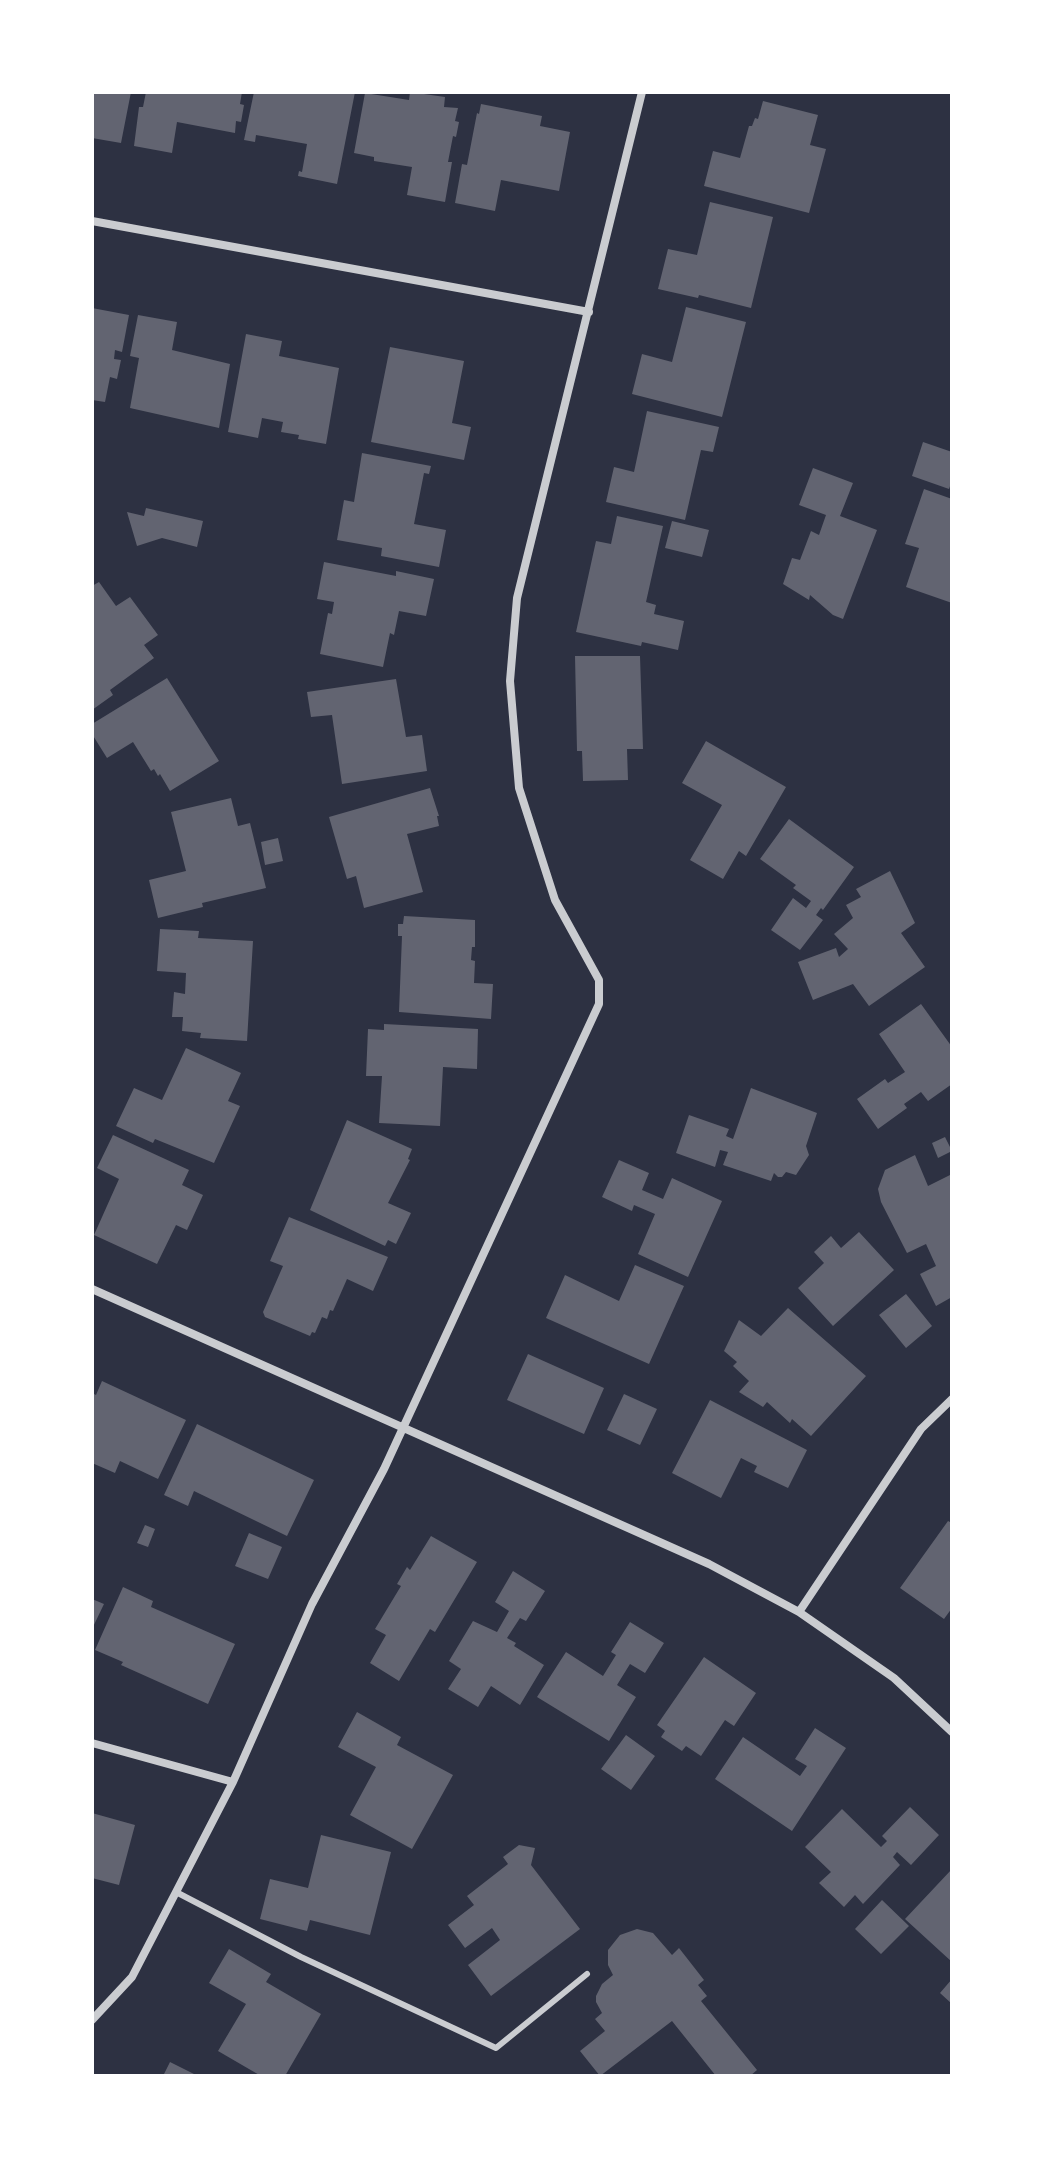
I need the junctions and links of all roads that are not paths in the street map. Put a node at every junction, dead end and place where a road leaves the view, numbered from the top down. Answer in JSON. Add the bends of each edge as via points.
{"nodes":[{"id":1,"x":642,"y":92,"type":"edge"},
{"id":2,"x":92,"y":221,"type":"edge"},
{"id":3,"x":589,"y":312,"type":"junction"},
{"id":4,"x":92,"y":1289,"type":"edge"},
{"id":5,"x":952,"y":1399,"type":"edge"},
{"id":6,"x":403,"y":1426,"type":"junction"},
{"id":7,"x":799,"y":1612,"type":"junction"},
{"id":8,"x":952,"y":1732,"type":"edge"},
{"id":9,"x":92,"y":1743,"type":"edge"},
{"id":10,"x":233,"y":1782,"type":"junction"},
{"id":11,"x":176,"y":1892,"type":"junction"},
{"id":12,"x":587,"y":1974,"type":"dead end"},
{"id":13,"x":92,"y":2020,"type":"edge"}],
"edges":[{"from":1,"to":3,"type":"street"},
{"from":2,"to":3,"type":"street"},
{"from":3,"to":6,"type":"street","via":[[517,598],[510,681],[519,788],[555,900],[599,980],[599,1004]]},
{"from":4,"to":6,"type":"street"},
{"from":5,"to":7,"type":"street","via":[[921,1429]]},
{"from":6,"to":7,"type":"street","via":[[709,1564]]},
{"from":6,"to":10,"type":"street","via":[[312,1604]]},
{"from":7,"to":8,"type":"street","via":[[894,1678]]},
{"from":9,"to":10,"type":"street"},
{"from":10,"to":11,"type":"street"},
{"from":11,"to":12,"type":"lane","via":[[496,2048]]},
{"from":11,"to":13,"type":"street","via":[[132,1977]]}]}
